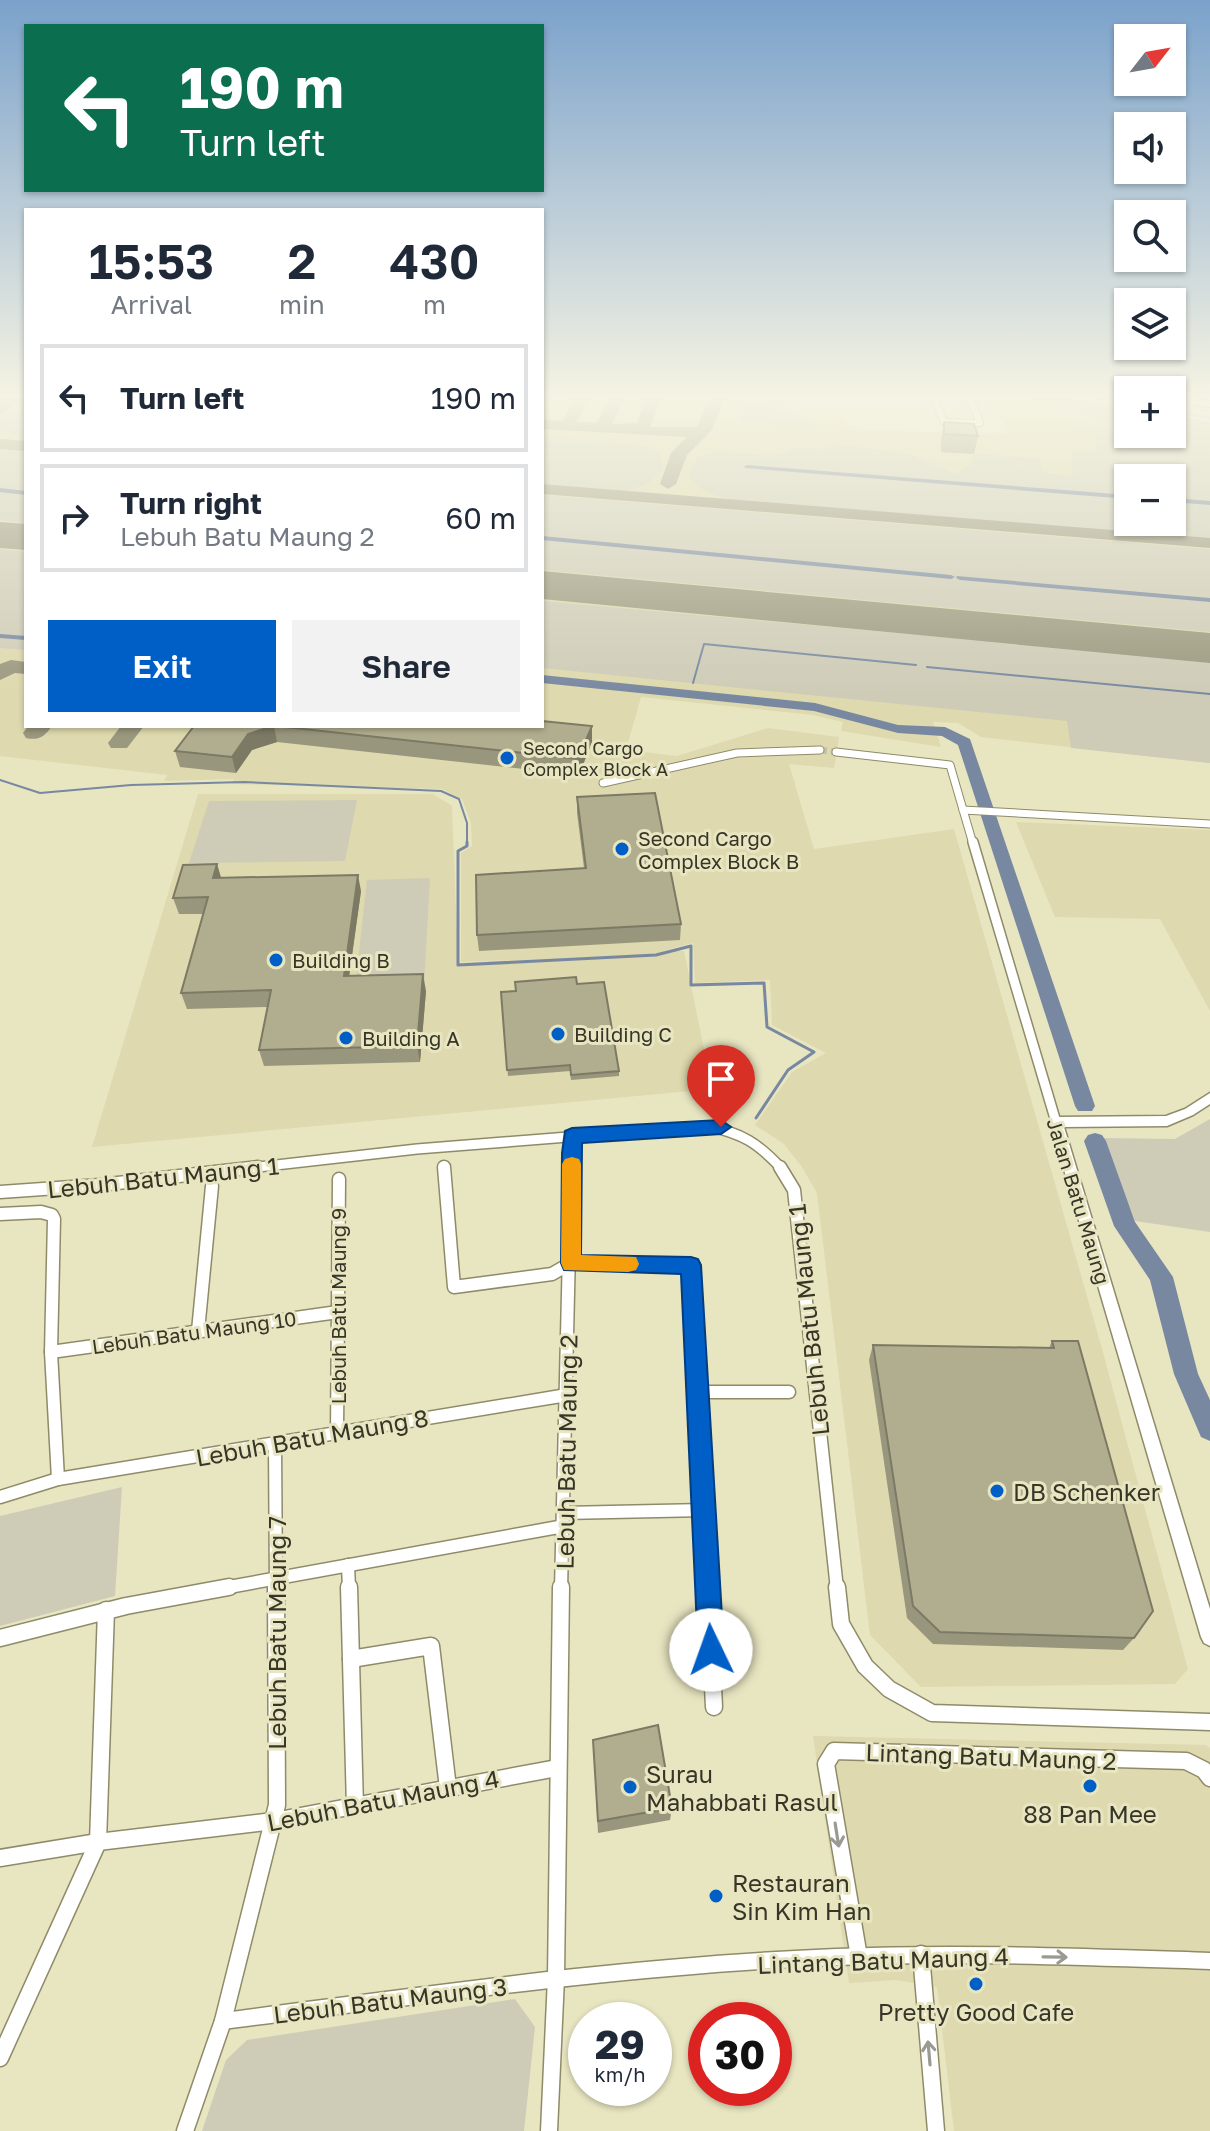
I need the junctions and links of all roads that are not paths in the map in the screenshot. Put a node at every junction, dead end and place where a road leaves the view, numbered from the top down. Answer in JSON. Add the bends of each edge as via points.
{"nodes":[{"id":1,"x":820,"y":750,"type":"tunnel mouth"},
{"id":2,"x":836,"y":752,"type":"tunnel mouth"},
{"id":3,"x":603,"y":783,"type":"dead end"},
{"id":4,"x":964,"y":810,"type":"junction"},
{"id":5,"x":1210,"y":824,"type":"edge"},
{"id":6,"x":1210,"y":1098,"type":"edge"},
{"id":7,"x":1056,"y":1122,"type":"junction"},
{"id":8,"x":572,"y":1136,"type":"junction"},
{"id":9,"x":444,"y":1166,"type":"dead end"},
{"id":10,"x":339,"y":1179,"type":"dead end"},
{"id":11,"x":212,"y":1186,"type":"dead end"},
{"id":12,"x":0,"y":1192,"type":"edge"},
{"id":13,"x":0,"y":1214,"type":"edge"},
{"id":14,"x":571,"y":1263,"type":"junction"},
{"id":15,"x":338,"y":1312,"type":"junction"},
{"id":16,"x":198,"y":1331,"type":"junction"},
{"id":17,"x":51,"y":1352,"type":"junction"},
{"id":18,"x":697,"y":1392,"type":"junction"},
{"id":19,"x":789,"y":1392,"type":"dead end"},
{"id":20,"x":567,"y":1395,"type":"junction"},
{"id":21,"x":337,"y":1433,"type":"junction"},
{"id":22,"x":275,"y":1445,"type":"junction"},
{"id":23,"x":58,"y":1479,"type":"junction"},
{"id":24,"x":0,"y":1497,"type":"edge"},
{"id":25,"x":704,"y":1510,"type":"junction"},
{"id":26,"x":564,"y":1520,"type":"junction"},
{"id":27,"x":348,"y":1565,"type":"junction"},
{"id":28,"x":276,"y":1578,"type":"junction"},
{"id":29,"x":106,"y":1610,"type":"junction"},
{"id":30,"x":1210,"y":1637,"type":"edge"},
{"id":31,"x":0,"y":1638,"type":"edge"},
{"id":32,"x":351,"y":1659,"type":"junction"},
{"id":33,"x":714,"y":1707,"type":"dead end"},
{"id":34,"x":1210,"y":1722,"type":"edge"},
{"id":35,"x":557,"y":1768,"type":"junction"},
{"id":36,"x":1210,"y":1778,"type":"edge"},
{"id":37,"x":448,"y":1788,"type":"junction"},
{"id":38,"x":355,"y":1807,"type":"junction"},
{"id":39,"x":274,"y":1821,"type":"junction"},
{"id":40,"x":98,"y":1842,"type":"junction"},
{"id":41,"x":0,"y":1858,"type":"edge"},
{"id":42,"x":921,"y":1954,"type":"junction"},
{"id":43,"x":859,"y":1957,"type":"junction"},
{"id":44,"x":1210,"y":1961,"type":"edge"},
{"id":45,"x":556,"y":1978,"type":"junction"},
{"id":46,"x":223,"y":2021,"type":"junction"},
{"id":47,"x":0,"y":2058,"type":"edge"},
{"id":48,"x":185,"y":2131,"type":"edge"},
{"id":49,"x":549,"y":2131,"type":"edge"},
{"id":50,"x":936,"y":2131,"type":"edge"}],
"edges":[{"from":1,"to":3,"type":"street","via":[[753,750]]},
{"from":2,"to":4,"type":"street","name":"Jalan Batu Maung","via":[[950,765]]},
{"from":4,"to":5,"type":"street"},
{"from":4,"to":7,"type":"street","name":"Jalan Batu Maung"},
{"from":6,"to":7,"type":"street","via":[[1167,1121]]},
{"from":7,"to":30,"type":"street","name":"Jalan Batu Maung"},
{"from":8,"to":12,"type":"street","name":"Lebuh Batu Maung 1"},
{"from":8,"to":14,"type":"street","name":"Lebuh Batu Maung 2"},
{"from":8,"to":34,"type":"street","name":"Lebuh Batu Maung 1","via":[[721,1127],[762,1148],[786,1173],[797,1210],[841,1624],[848,1646],[876,1676],[909,1705],[932,1713]]},
{"from":9,"to":14,"type":"street","via":[[454,1287],[552,1274]]},
{"from":10,"to":15,"type":"street","name":"Lebuh Batu Maung 9"},
{"from":11,"to":16,"type":"street"},
{"from":13,"to":17,"type":"street","via":[[41,1212],[54,1219]]},
{"from":14,"to":18,"type":"street","via":[[691,1265]]},
{"from":14,"to":20,"type":"street","name":"Lebuh Batu Maung 2"},
{"from":15,"to":16,"type":"street","name":"Lebuh Batu Maung 10"},
{"from":15,"to":21,"type":"street","name":"Lebuh Batu Maung 9"},
{"from":16,"to":17,"type":"street","name":"Lebuh Batu Maung 10"},
{"from":17,"to":23,"type":"street"},
{"from":18,"to":19,"type":"street"},
{"from":18,"to":25,"type":"street"},
{"from":20,"to":21,"type":"street","name":"Lebuh Batu Maung 8"},
{"from":20,"to":26,"type":"street","name":"Lebuh Batu Maung 2"},
{"from":21,"to":22,"type":"street","name":"Lebuh Batu Maung 8"},
{"from":22,"to":23,"type":"street","name":"Lebuh Batu Maung 8"},
{"from":22,"to":28,"type":"street","name":"Lebuh Batu Maung 7"},
{"from":23,"to":24,"type":"street","name":"Lebuh Batu Maung 8"},
{"from":25,"to":26,"type":"street"},
{"from":25,"to":33,"type":"street"},
{"from":26,"to":27,"type":"street"},
{"from":26,"to":35,"type":"street","name":"Lebuh Batu Maung 2"},
{"from":27,"to":28,"type":"street"},
{"from":27,"to":32,"type":"street"},
{"from":28,"to":29,"type":"street"},
{"from":28,"to":39,"type":"street","name":"Lebuh Batu Maung 7"},
{"from":29,"to":31,"type":"street"},
{"from":29,"to":40,"type":"street"},
{"from":32,"to":37,"type":"street","via":[[431,1646]]},
{"from":32,"to":38,"type":"street"},
{"from":35,"to":37,"type":"street","name":"Lebuh Batu Maung 4"},
{"from":35,"to":45,"type":"street"},
{"from":36,"to":43,"type":"street","name":"Lintang Batu Maung 2","one_way":true,"via":[[1186,1761],[834,1751],[826,1764]]},
{"from":37,"to":38,"type":"street","name":"Lebuh Batu Maung 4"},
{"from":38,"to":39,"type":"street","name":"Lebuh Batu Maung 4"},
{"from":39,"to":40,"type":"street","name":"Lebuh Batu Maung 4"},
{"from":39,"to":46,"type":"street"},
{"from":40,"to":41,"type":"street","name":"Lebuh Batu Maung 4"},
{"from":40,"to":47,"type":"street"},
{"from":42,"to":43,"type":"street","name":"Lintang Batu Maung 4"},
{"from":42,"to":44,"type":"street","name":"Lintang Batu Maung 4","one_way":true},
{"from":50,"to":42,"type":"street","one_way":true},
{"from":43,"to":45,"type":"street","name":"Lintang Batu Maung 4"},
{"from":45,"to":46,"type":"street","name":"Lebuh Batu Maung 3"},
{"from":45,"to":49,"type":"street"},
{"from":46,"to":48,"type":"street"}]}
